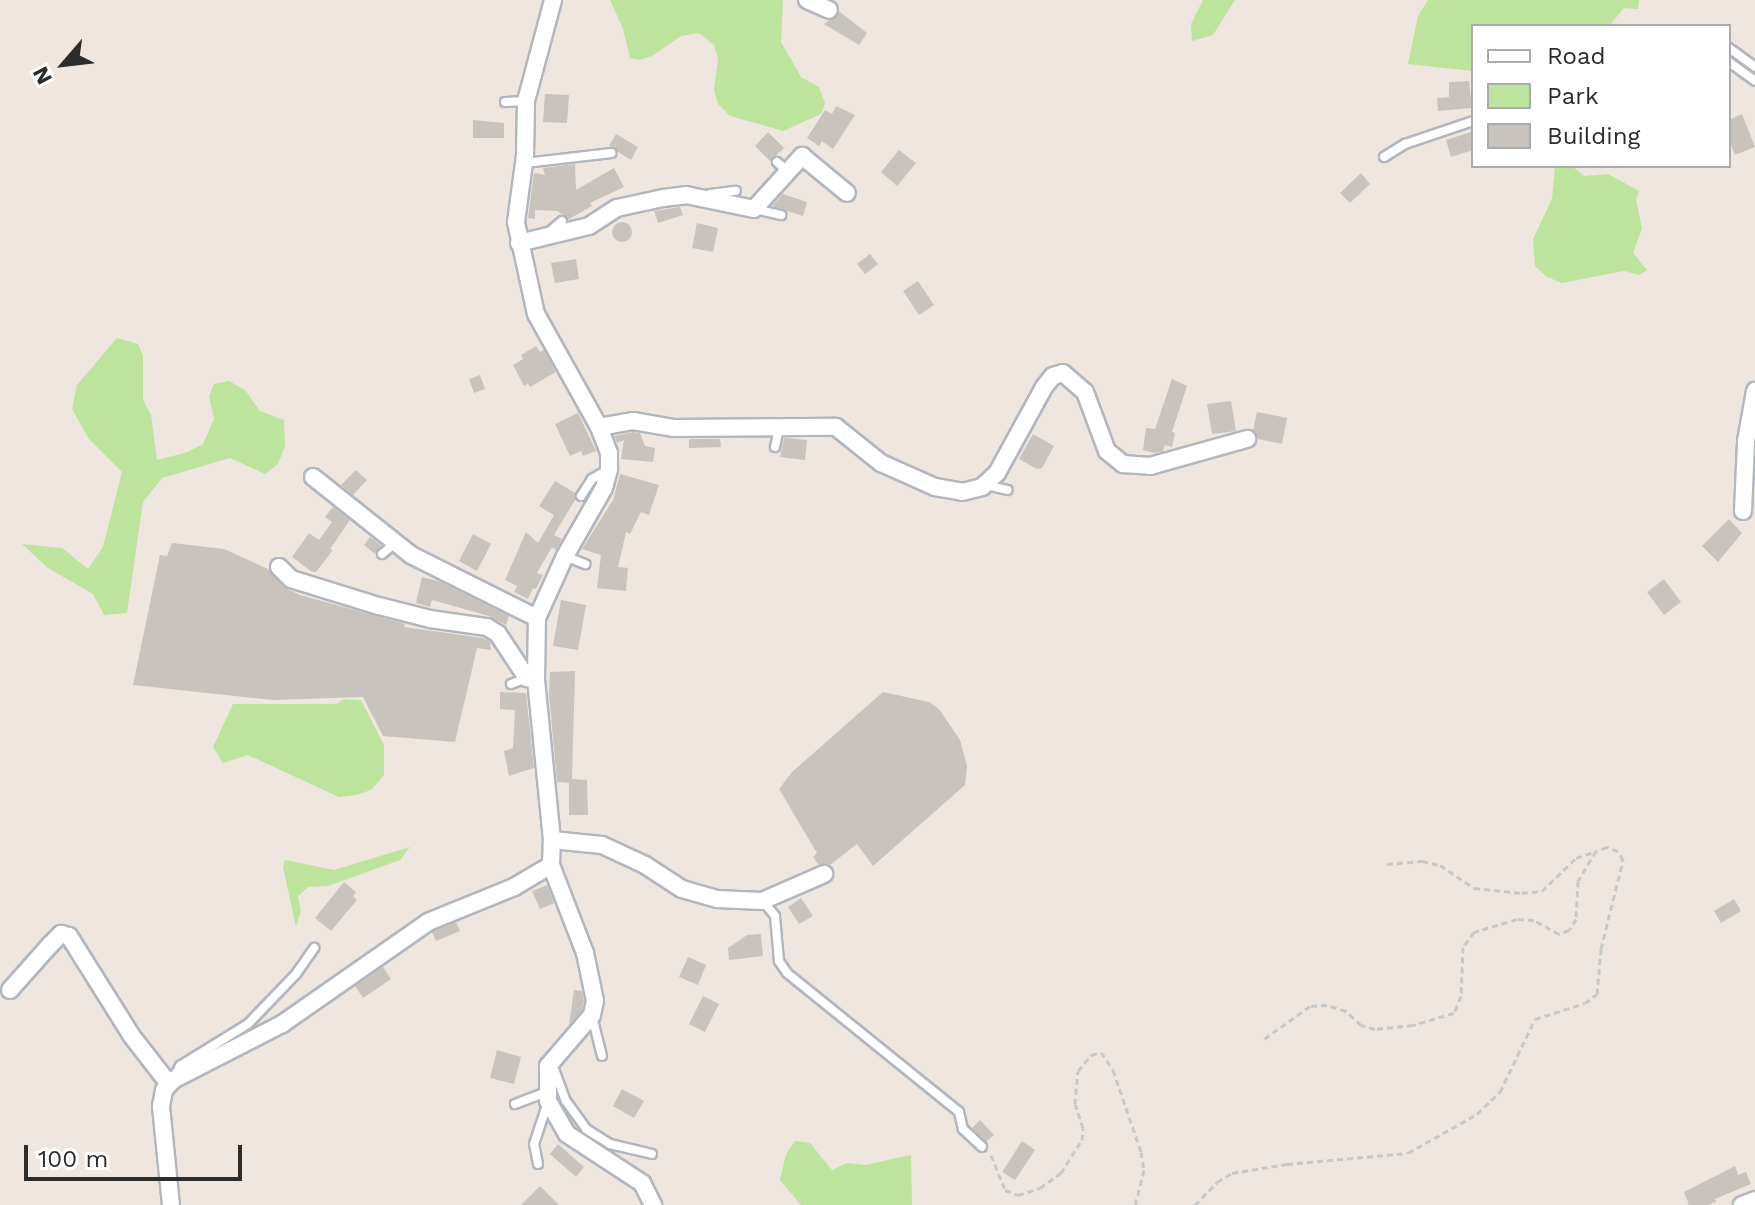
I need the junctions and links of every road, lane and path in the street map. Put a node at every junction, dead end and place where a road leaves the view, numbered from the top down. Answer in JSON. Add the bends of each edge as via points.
{"nodes":[{"id":1,"x":553,"y":0,"type":"edge"},
{"id":2,"x":807,"y":0,"type":"edge"},
{"id":3,"x":829,"y":10,"type":"dead end"},
{"id":4,"x":1731,"y":49,"type":"edge"},
{"id":5,"x":1731,"y":63,"type":"edge"},
{"id":6,"x":1755,"y":67,"type":"edge"},
{"id":7,"x":1755,"y":81,"type":"edge"},
{"id":8,"x":526,"y":101,"type":"junction"},
{"id":9,"x":505,"y":102,"type":"dead end"},
{"id":10,"x":1471,"y":122,"type":"edge"},
{"id":11,"x":611,"y":153,"type":"dead end"},
{"id":12,"x":1384,"y":157,"type":"dead end"},
{"id":13,"x":524,"y":163,"type":"junction"},
{"id":14,"x":736,"y":191,"type":"dead end"},
{"id":15,"x":847,"y":193,"type":"dead end"},
{"id":16,"x":689,"y":201,"type":"junction"},
{"id":17,"x":754,"y":209,"type":"junction"},
{"id":18,"x":781,"y":215,"type":"dead end"},
{"id":19,"x":562,"y":221,"type":"dead end"},
{"id":20,"x":547,"y":236,"type":"junction"},
{"id":21,"x":519,"y":243,"type":"junction"},
{"id":22,"x":1755,"y":391,"type":"edge"},
{"id":23,"x":599,"y":427,"type":"junction"},
{"id":24,"x":779,"y":428,"type":"junction"},
{"id":25,"x":1247,"y":439,"type":"dead end"},
{"id":26,"x":775,"y":447,"type":"dead end"},
{"id":27,"x":609,"y":469,"type":"junction"},
{"id":28,"x":313,"y":477,"type":"dead end"},
{"id":29,"x":986,"y":485,"type":"junction"},
{"id":30,"x":1007,"y":490,"type":"dead end"},
{"id":31,"x":581,"y":496,"type":"dead end"},
{"id":32,"x":1743,"y":511,"type":"dead end"},
{"id":33,"x":396,"y":542,"type":"junction"},
{"id":34,"x":382,"y":554,"type":"dead end"},
{"id":35,"x":565,"y":556,"type":"junction"},
{"id":36,"x":585,"y":564,"type":"dead end"},
{"id":37,"x":279,"y":567,"type":"dead end"},
{"id":38,"x":537,"y":618,"type":"junction"},
{"id":39,"x":532,"y":678,"type":"junction"},
{"id":40,"x":511,"y":684,"type":"dead end"},
{"id":41,"x":552,"y":840,"type":"junction"},
{"id":42,"x":1596,"y":851,"type":"junction"},
{"id":43,"x":1387,"y":864,"type":"dead end"},
{"id":44,"x":551,"y":865,"type":"junction"},
{"id":45,"x":824,"y":874,"type":"dead end"},
{"id":46,"x":762,"y":901,"type":"junction"},
{"id":47,"x":314,"y":948,"type":"dead end"},
{"id":48,"x":10,"y":990,"type":"dead end"},
{"id":49,"x":592,"y":1015,"type":"junction"},
{"id":50,"x":1264,"y":1039,"type":"dead end"},
{"id":51,"x":602,"y":1056,"type":"dead end"},
{"id":52,"x":551,"y":1061,"type":"junction"},
{"id":53,"x":171,"y":1082,"type":"junction"},
{"id":54,"x":547,"y":1096,"type":"junction"},
{"id":55,"x":515,"y":1104,"type":"dead end"},
{"id":56,"x":982,"y":1147,"type":"joint"},
{"id":57,"x":652,"y":1154,"type":"dead end"},
{"id":58,"x":538,"y":1164,"type":"dead end"},
{"id":59,"x":1755,"y":1200,"type":"edge"},
{"id":60,"x":171,"y":1205,"type":"edge"},
{"id":61,"x":653,"y":1205,"type":"edge"},
{"id":62,"x":1135,"y":1205,"type":"edge"},
{"id":63,"x":1195,"y":1205,"type":"edge"},
{"id":64,"x":1742,"y":1205,"type":"edge"}],
"edges":[{"from":1,"to":8,"type":"street"},
{"from":2,"to":3,"type":"street"},
{"from":4,"to":6,"type":"lane"},
{"from":5,"to":7,"type":"lane"},
{"from":8,"to":9,"type":"lane"},
{"from":8,"to":13,"type":"street"},
{"from":10,"to":12,"type":"lane","via":[[1405,144]]},
{"from":11,"to":13,"type":"lane"},
{"from":13,"to":21,"type":"street","via":[[517,198]]},
{"from":14,"to":16,"type":"lane"},
{"from":15,"to":17,"type":"street","via":[[806,150],[782,166]]},
{"from":16,"to":17,"type":"street"},
{"from":16,"to":20,"type":"street","via":[[617,208],[589,226]]},
{"from":17,"to":18,"type":"lane"},
{"from":19,"to":20,"type":"lane"},
{"from":20,"to":21,"type":"street"},
{"from":21,"to":23,"type":"street","via":[[536,314]]},
{"from":22,"to":32,"type":"street"},
{"from":23,"to":24,"type":"street","via":[[633,421],[674,428]]},
{"from":23,"to":27,"type":"street"},
{"from":24,"to":26,"type":"lane"},
{"from":24,"to":29,"type":"street","via":[[842,429],[881,463],[950,492]]},
{"from":25,"to":29,"type":"street","via":[[1150,466],[1123,464],[1107,451],[1085,392],[1070,376],[1058,374],[1044,387]]},
{"from":27,"to":31,"type":"lane","via":[[592,479]]},
{"from":27,"to":35,"type":"street","via":[[604,488]]},
{"from":28,"to":33,"type":"street","via":[[355,518]]},
{"from":29,"to":30,"type":"lane"},
{"from":33,"to":34,"type":"lane"},
{"from":33,"to":38,"type":"street","via":[[411,555]]},
{"from":35,"to":36,"type":"lane"},
{"from":35,"to":38,"type":"street"},
{"from":37,"to":39,"type":"street","via":[[291,579],[379,606],[487,627]]},
{"from":38,"to":39,"type":"street"},
{"from":39,"to":40,"type":"lane"},
{"from":39,"to":41,"type":"street"},
{"from":41,"to":44,"type":"street"},
{"from":41,"to":46,"type":"street","via":[[602,845],[682,889],[717,899]]},
{"from":42,"to":43,"type":"path","via":[[1576,858],[1542,891],[1522,893],[1474,888],[1431,863]]},
{"from":42,"to":50,"type":"path","via":[[1578,881],[1576,919],[1569,930],[1559,934],[1534,920],[1517,919],[1474,932],[1463,947],[1461,996],[1454,1013],[1375,1029],[1346,1011],[1310,1006]]},
{"from":42,"to":63,"type":"path","via":[[1607,847],[1623,860],[1601,949],[1597,994],[1535,1019],[1491,1102],[1408,1153],[1232,1173]]},
{"from":44,"to":49,"type":"street","via":[[594,984]]},
{"from":44,"to":53,"type":"street","via":[[514,887],[428,922],[282,1024]]},
{"from":45,"to":46,"type":"street"},
{"from":46,"to":56,"type":"lane","via":[[775,916],[779,961],[787,973],[959,1112],[963,1129]]},
{"from":47,"to":53,"type":"lane","via":[[259,1013],[180,1066]]},
{"from":48,"to":53,"type":"street","via":[[61,934],[69,936],[131,1035]]},
{"from":49,"to":51,"type":"lane"},
{"from":49,"to":52,"type":"street"},
{"from":52,"to":54,"type":"street"},
{"from":52,"to":57,"type":"lane","via":[[566,1101],[586,1129],[610,1144]]},
{"from":53,"to":60,"type":"street","via":[[161,1106]]},
{"from":54,"to":55,"type":"lane"},
{"from":54,"to":58,"type":"lane","via":[[534,1144]]},
{"from":54,"to":61,"type":"street","via":[[567,1134],[642,1183]]},
{"from":56,"to":62,"type":"path","via":[[997,1164],[1005,1190],[1018,1195],[1061,1173],[1082,1140],[1075,1104],[1078,1071],[1091,1055],[1101,1052],[1113,1070],[1141,1152],[1144,1170]]},
{"from":59,"to":64,"type":"street"}]}
